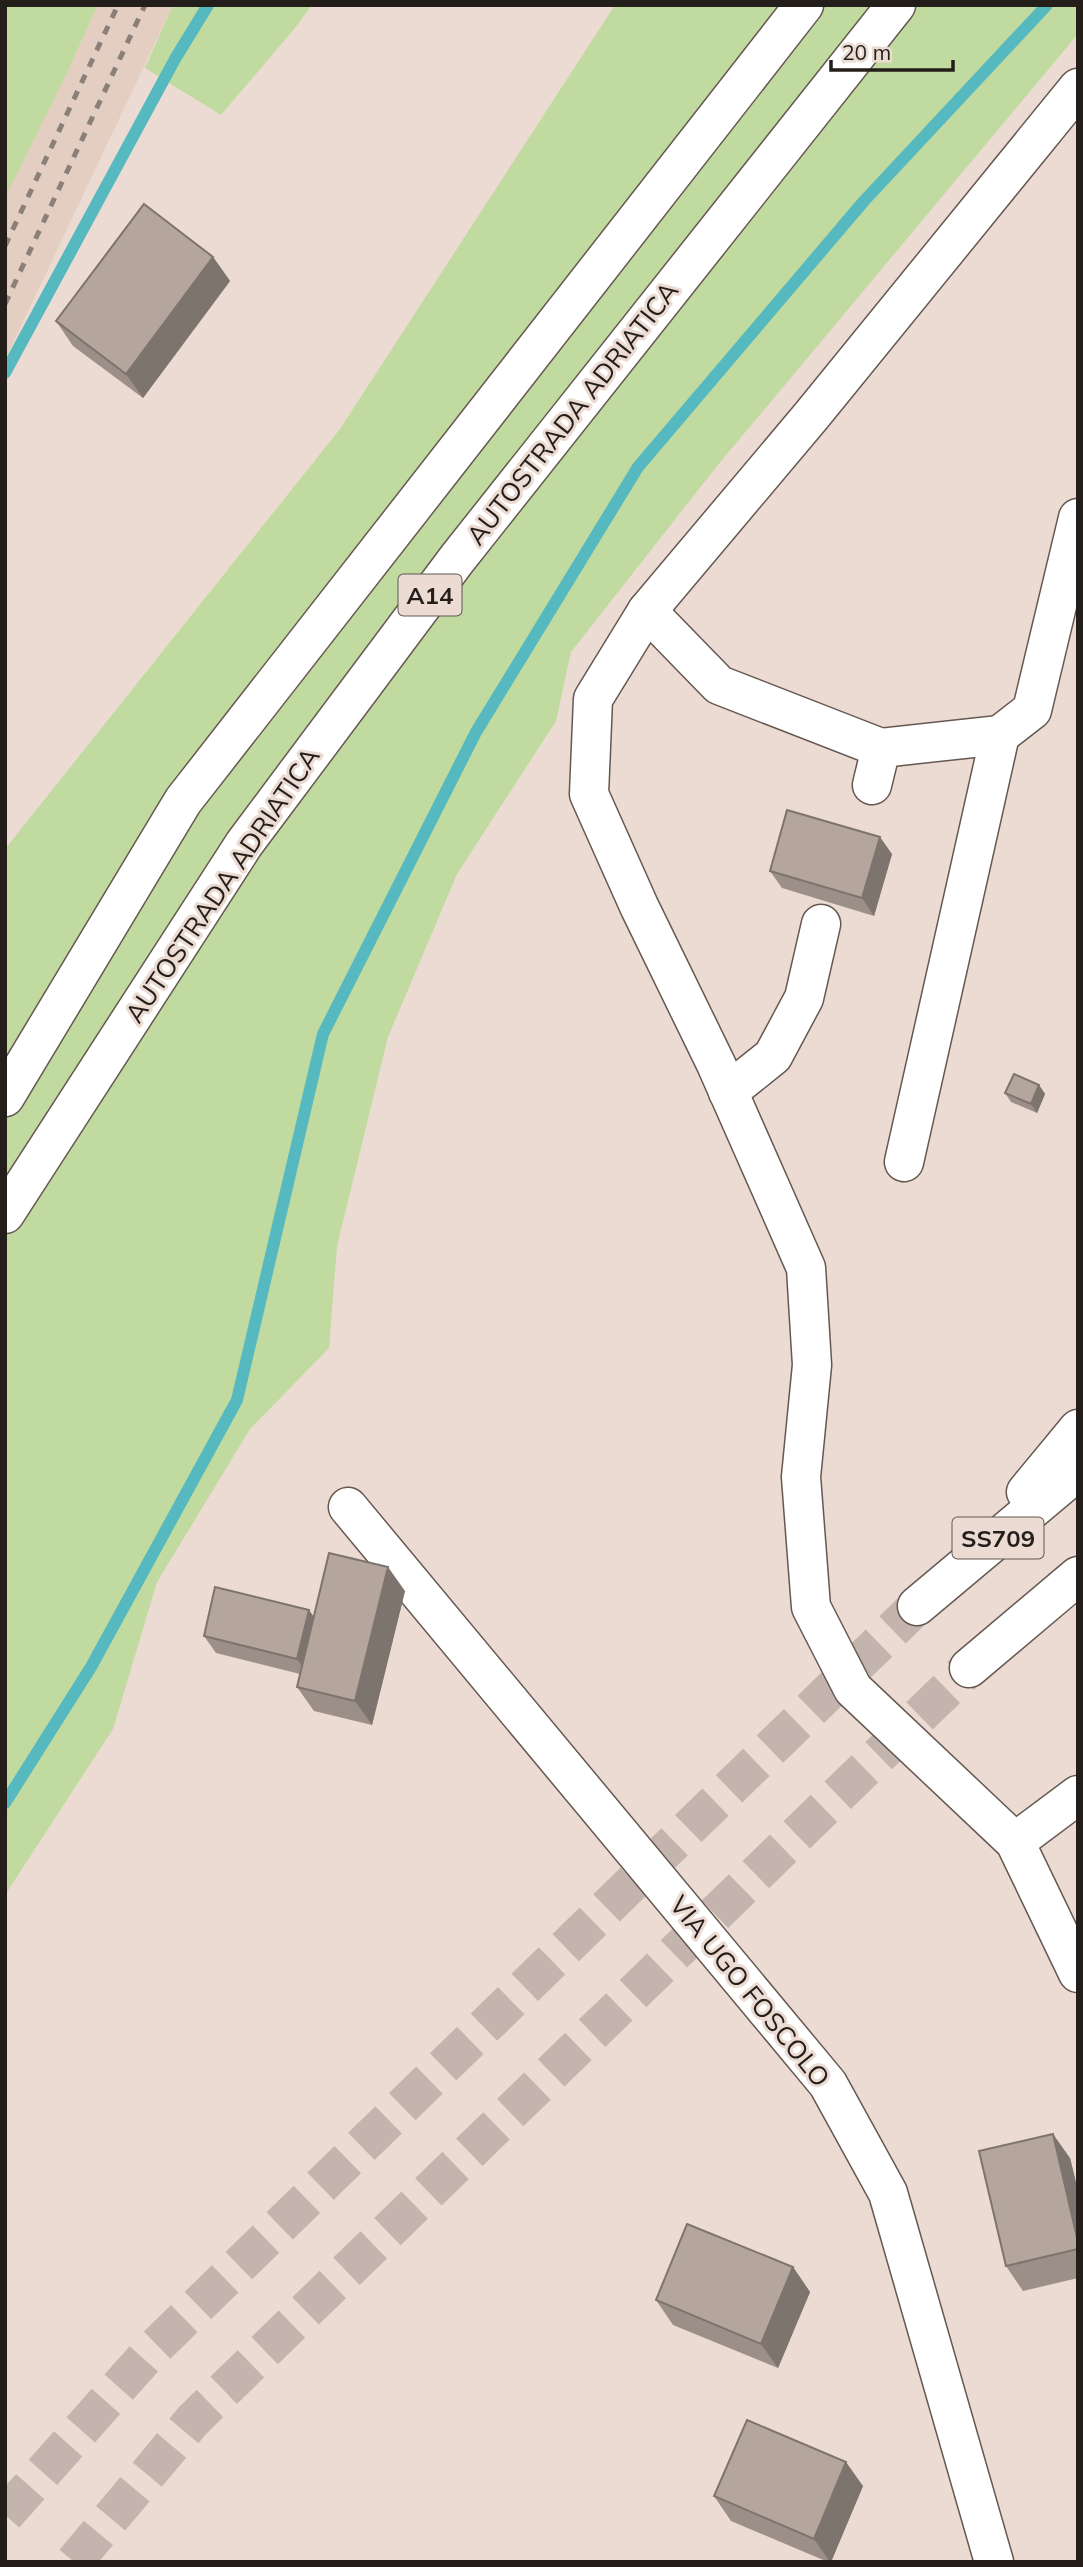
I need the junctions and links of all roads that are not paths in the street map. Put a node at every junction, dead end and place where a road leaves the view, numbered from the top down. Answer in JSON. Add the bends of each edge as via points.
{"nodes":[{"id":1,"x":804,"y":5,"type":"edge"},
{"id":2,"x":895,"y":5,"type":"edge"},
{"id":3,"x":1078,"y":88,"type":"edge"},
{"id":4,"x":1078,"y":518,"type":"edge"},
{"id":5,"x":647,"y":611,"type":"junction"},
{"id":6,"x":1000,"y":735,"type":"junction"},
{"id":7,"x":881,"y":748,"type":"junction"},
{"id":8,"x":872,"y":785,"type":"dead end"},
{"id":9,"x":821,"y":924,"type":"dead end"},
{"id":10,"x":728,"y":1092,"type":"junction"},
{"id":11,"x":5,"y":1097,"type":"edge"},
{"id":12,"x":904,"y":1162,"type":"dead end"},
{"id":13,"x":5,"y":1214,"type":"edge"},
{"id":14,"x":1078,"y":1429,"type":"edge"},
{"id":15,"x":1078,"y":1471,"type":"edge"},
{"id":16,"x":348,"y":1507,"type":"dead end"},
{"id":17,"x":966,"y":1565,"type":"junction"},
{"id":18,"x":1078,"y":1576,"type":"edge"},
{"id":19,"x":917,"y":1606,"type":"tunnel mouth"},
{"id":20,"x":969,"y":1668,"type":"tunnel mouth"},
{"id":21,"x":1078,"y":1795,"type":"edge"},
{"id":22,"x":1016,"y":1842,"type":"junction"},
{"id":23,"x":1078,"y":1973,"type":"edge"},
{"id":24,"x":994,"y":2562,"type":"edge"}],
"edges":[{"from":1,"to":11,"type":"main road","number":"A14","via":[[183,801]]},
{"from":2,"to":13,"type":"main road","name":"AUTOSTRADA ADRIATICA","number":"A14","via":[[457,559],[252,833]]},
{"from":3,"to":5,"type":"main road"},
{"from":4,"to":6,"type":"main road","via":[[1032,710]]},
{"from":5,"to":7,"type":"main road","via":[[719,685]]},
{"from":5,"to":10,"type":"main road","via":[[593,699],[589,794]]},
{"from":6,"to":7,"type":"main road"},
{"from":6,"to":12,"type":"main road"},
{"from":7,"to":8,"type":"main road"},
{"from":9,"to":10,"type":"main road","via":[[804,998],[773,1056]]},
{"from":10,"to":22,"type":"main road","via":[[806,1268],[812,1365],[801,1477],[811,1607],[853,1689]]},
{"from":14,"to":17,"type":"main road","number":"SS709"},
{"from":15,"to":17,"type":"main road","number":"SS709"},
{"from":16,"to":24,"type":"main road","name":"VIA UGO FOSCOLO","via":[[828,2084],[888,2193]]},
{"from":17,"to":19,"type":"main road","number":"SS709"},
{"from":18,"to":20,"type":"main road","number":"SS709"},
{"from":21,"to":22,"type":"main road"},
{"from":22,"to":23,"type":"main road"}]}
